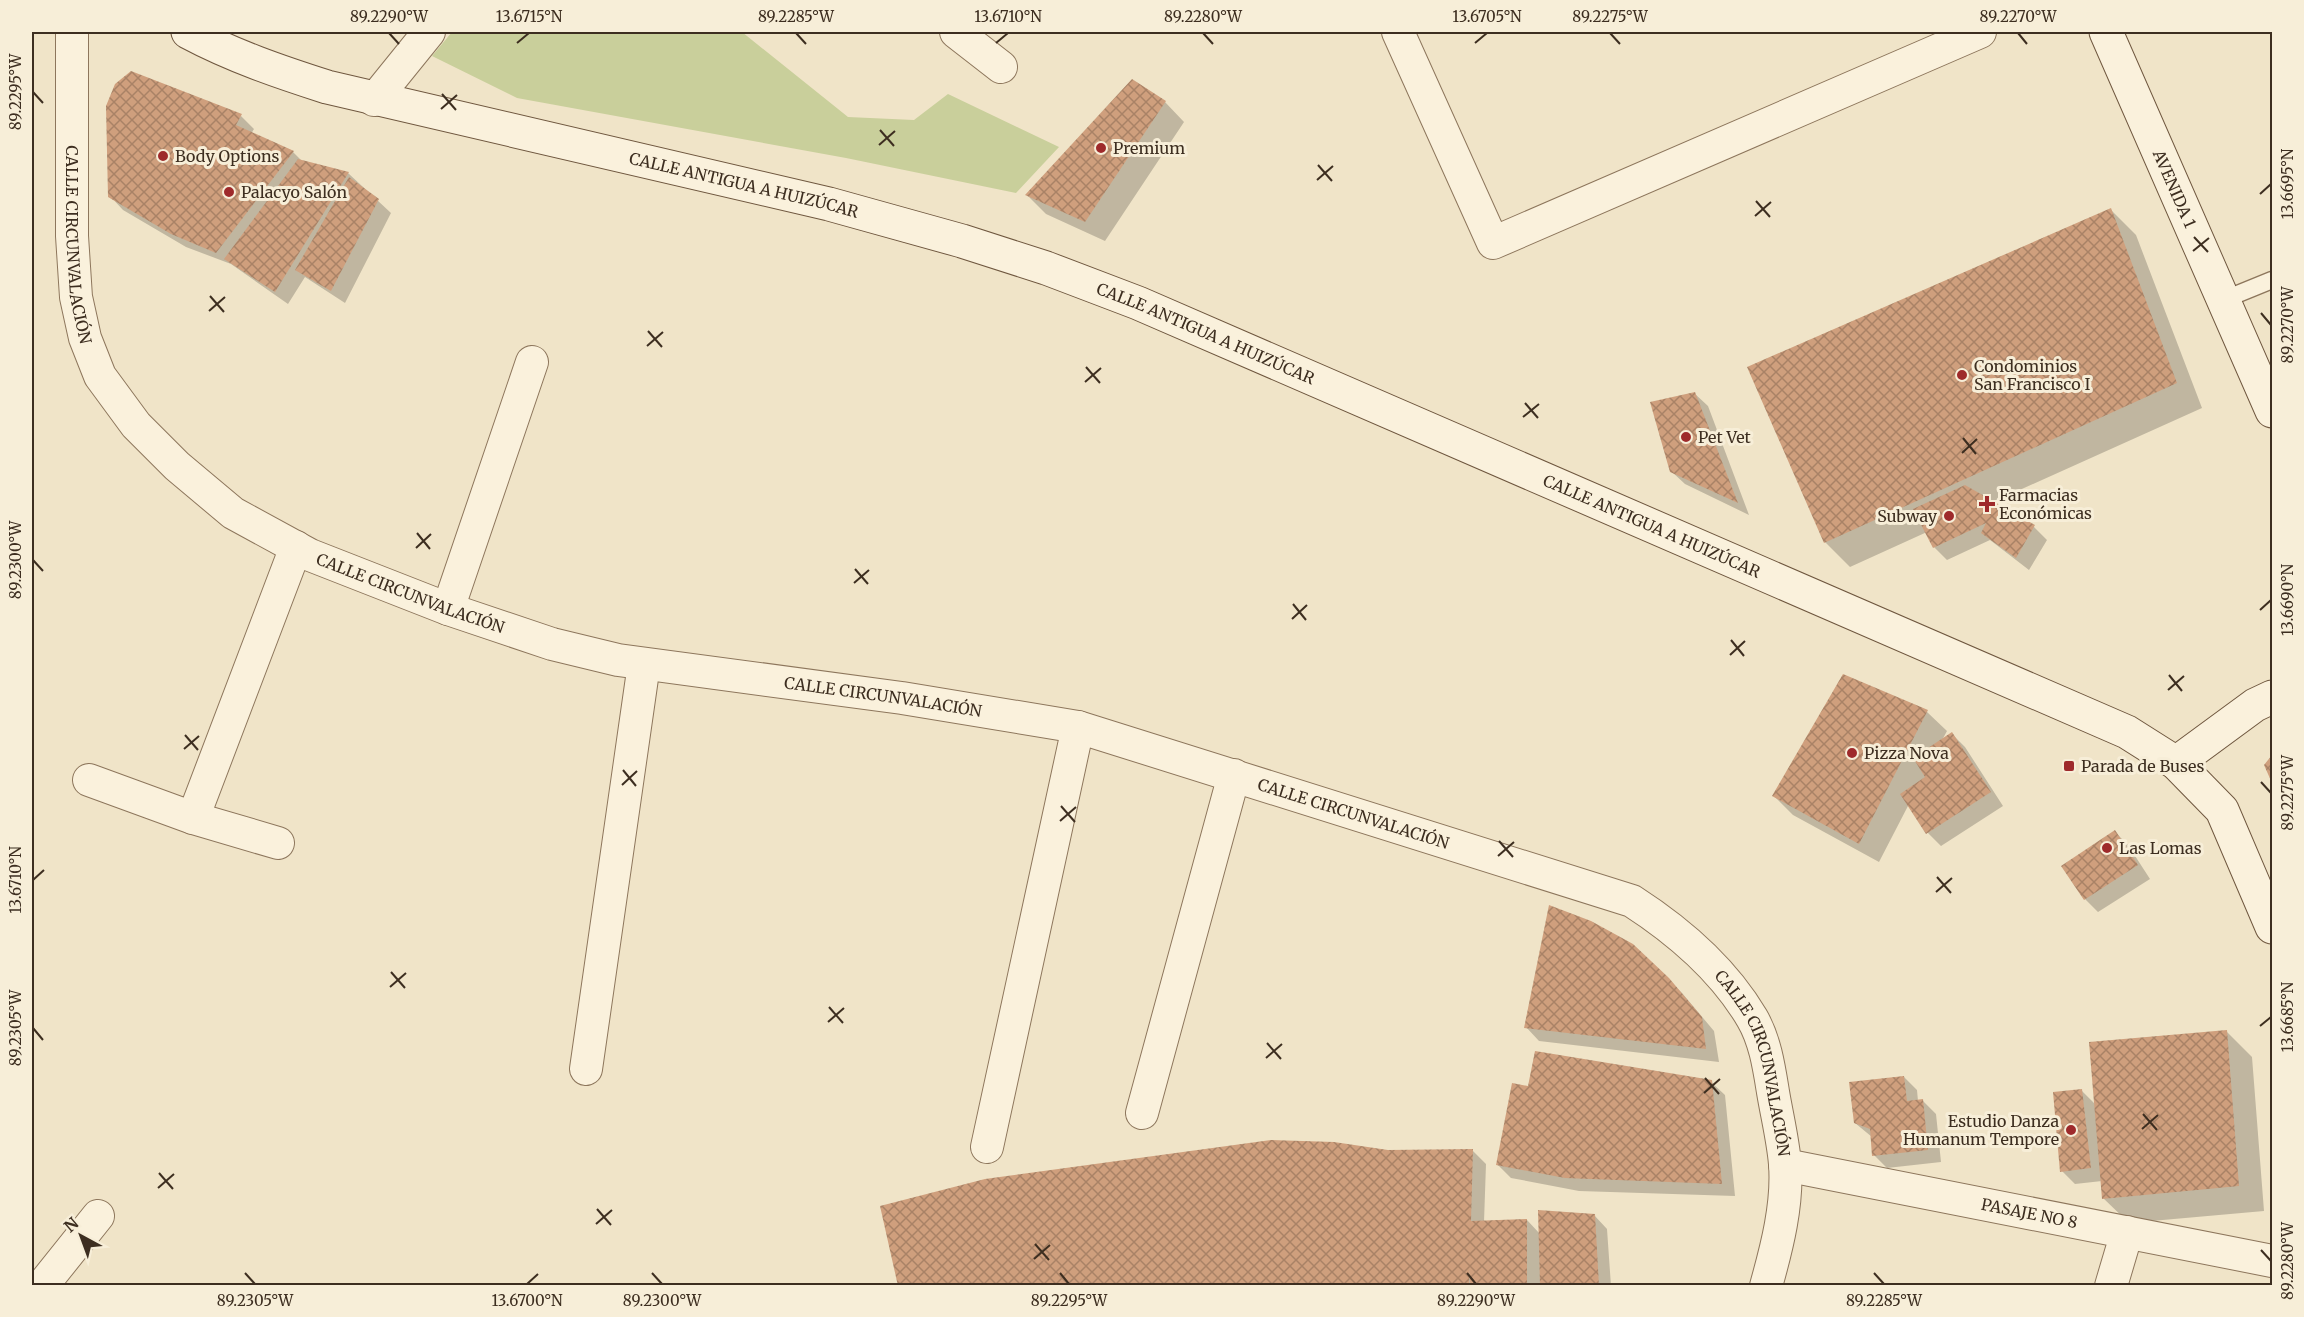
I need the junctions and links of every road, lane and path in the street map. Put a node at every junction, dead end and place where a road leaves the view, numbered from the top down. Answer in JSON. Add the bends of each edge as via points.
{"nodes":[{"id":1,"x":72,"y":32,"type":"edge"},
{"id":2,"x":189,"y":32,"type":"edge"},
{"id":3,"x":429,"y":32,"type":"edge"},
{"id":4,"x":956,"y":32,"type":"edge"},
{"id":5,"x":1398,"y":32,"type":"edge"},
{"id":6,"x":1980,"y":32,"type":"edge"},
{"id":7,"x":2106,"y":32,"type":"edge"},
{"id":8,"x":1001,"y":67,"type":"dead end"},
{"id":9,"x":374,"y":100,"type":"junction"},
{"id":10,"x":2272,"y":280,"type":"edge"},
{"id":11,"x":2223,"y":300,"type":"junction"},
{"id":12,"x":532,"y":362,"type":"dead end"},
{"id":13,"x":2272,"y":411,"type":"edge"},
{"id":14,"x":296,"y":547,"type":"junction"},
{"id":15,"x":448,"y":609,"type":"junction"},
{"id":16,"x":644,"y":664,"type":"junction"},
{"id":17,"x":2272,"y":697,"type":"edge"},
{"id":18,"x":1078,"y":727,"type":"junction"},
{"id":19,"x":2176,"y":763,"type":"junction"},
{"id":20,"x":1234,"y":775,"type":"junction"},
{"id":21,"x":89,"y":780,"type":"dead end"},
{"id":22,"x":193,"y":818,"type":"junction"},
{"id":23,"x":279,"y":843,"type":"dead end"},
{"id":24,"x":2272,"y":927,"type":"edge"},
{"id":25,"x":586,"y":1069,"type":"dead end"},
{"id":26,"x":1142,"y":1113,"type":"dead end"},
{"id":27,"x":987,"y":1148,"type":"dead end"},
{"id":28,"x":1785,"y":1165,"type":"junction"},
{"id":29,"x":98,"y":1216,"type":"dead end"},
{"id":30,"x":2127,"y":1232,"type":"junction"},
{"id":31,"x":2272,"y":1261,"type":"edge"},
{"id":32,"x":42,"y":1286,"type":"edge"},
{"id":33,"x":1766,"y":1286,"type":"edge"},
{"id":34,"x":2111,"y":1286,"type":"edge"}],
"edges":[{"from":1,"to":14,"type":"street","name":"CALLE CIRCUNVALACIÓN","via":[[72,237],[76,297],[85,338],[100,376],[136,425],[190,478],[233,513]]},
{"from":2,"to":9,"type":"main road","name":"CALLE ANTIGUA A HUIZÚCAR","via":[[270,69]]},
{"from":3,"to":9,"type":"street"},
{"from":4,"to":8,"type":"street"},
{"from":5,"to":6,"type":"street","via":[[1493,243]]},
{"from":7,"to":11,"type":"main road","name":"AVENIDA 1"},
{"from":9,"to":19,"type":"main road","name":"CALLE ANTIGUA A HUIZÚCAR","via":[[829,204],[1046,268],[1202,331],[2116,727]]},
{"from":10,"to":11,"type":"lane"},
{"from":11,"to":13,"type":"main road","name":"AVENIDA 1"},
{"from":12,"to":15,"type":"street"},
{"from":14,"to":15,"type":"street","name":"CALLE CIRCUNVALACIÓN"},
{"from":14,"to":22,"type":"street"},
{"from":15,"to":16,"type":"street","name":"CALLE CIRCUNVALACIÓN","via":[[552,644]]},
{"from":16,"to":18,"type":"street","name":"CALLE CIRCUNVALACIÓN","via":[[902,698]]},
{"from":16,"to":25,"type":"street"},
{"from":17,"to":19,"type":"main road","via":[[2255,705]]},
{"from":18,"to":20,"type":"street","name":"CALLE CIRCUNVALACIÓN"},
{"from":18,"to":27,"type":"street"},
{"from":19,"to":24,"type":"main road","name":"CALLE ANTIGUA A HUIZÚCAR","via":[[2222,810]]},
{"from":20,"to":26,"type":"street"},
{"from":20,"to":28,"type":"street","name":"CALLE CIRCUNVALACIÓN","via":[[1571,880],[1632,901],[1663,921],[1707,960],[1752,1019],[1769,1066]]},
{"from":21,"to":22,"type":"street"},
{"from":22,"to":23,"type":"street"},
{"from":28,"to":30,"type":"street","name":"PASAJE NO 8"},
{"from":28,"to":33,"type":"street","name":"CALLE CIRCUNVALACIÓN","via":[[1781,1226]]},
{"from":29,"to":32,"type":"street"},
{"from":30,"to":31,"type":"street","name":"PASAJE NO 8"},
{"from":30,"to":34,"type":"street"}]}
